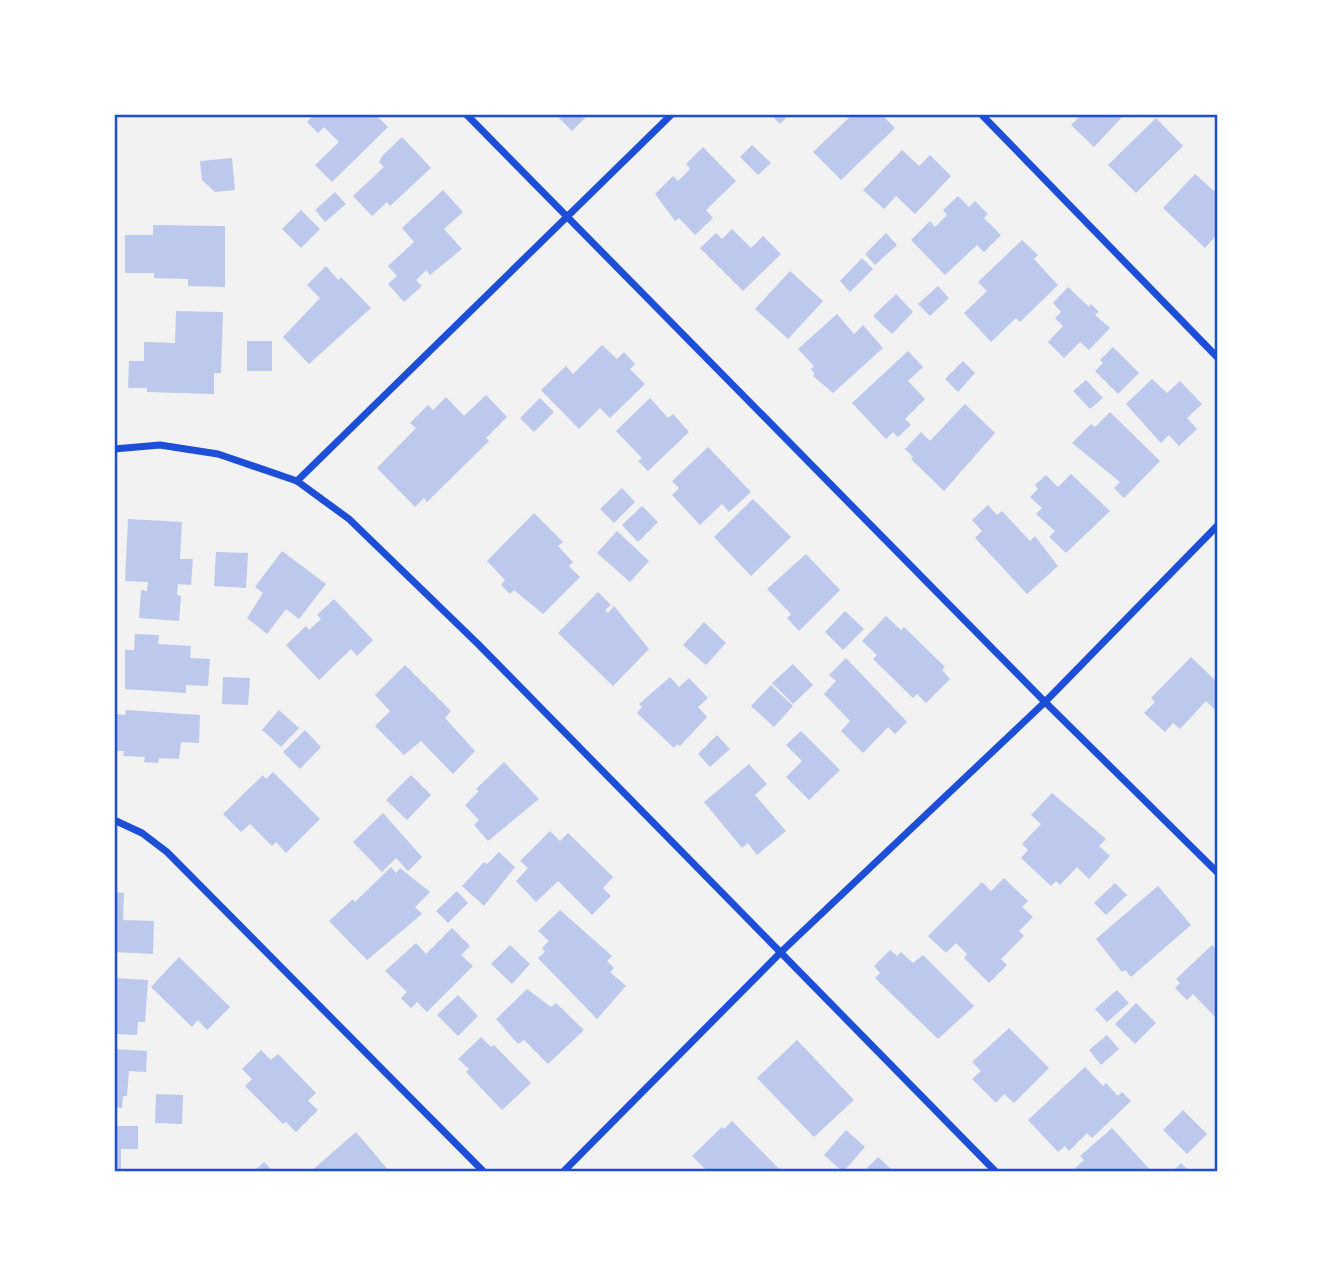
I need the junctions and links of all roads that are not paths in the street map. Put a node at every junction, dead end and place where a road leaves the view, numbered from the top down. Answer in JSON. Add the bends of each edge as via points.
{"nodes":[{"id":1,"x":466,"y":114,"type":"edge"},
{"id":2,"x":672,"y":114,"type":"edge"},
{"id":3,"x":981,"y":114,"type":"edge"},
{"id":4,"x":567,"y":216,"type":"junction"},
{"id":5,"x":1218,"y":358,"type":"edge"},
{"id":6,"x":114,"y":449,"type":"edge"},
{"id":7,"x":297,"y":481,"type":"junction"},
{"id":8,"x":1218,"y":525,"type":"edge"},
{"id":9,"x":1045,"y":702,"type":"junction"},
{"id":10,"x":114,"y":820,"type":"edge"},
{"id":11,"x":1218,"y":873,"type":"edge"},
{"id":12,"x":781,"y":952,"type":"junction"},
{"id":13,"x":484,"y":1172,"type":"edge"},
{"id":14,"x":563,"y":1172,"type":"edge"},
{"id":15,"x":996,"y":1172,"type":"edge"}],
"edges":[{"from":1,"to":4,"type":"street"},
{"from":2,"to":4,"type":"street"},
{"from":3,"to":5,"type":"street"},
{"from":4,"to":7,"type":"street"},
{"from":4,"to":9,"type":"street"},
{"from":6,"to":7,"type":"street","via":[[160,445],[218,454]]},
{"from":7,"to":12,"type":"street","via":[[349,519],[459,625]]},
{"from":8,"to":9,"type":"street"},
{"from":9,"to":11,"type":"street"},
{"from":9,"to":12,"type":"street"},
{"from":10,"to":13,"type":"street","via":[[167,852]]},
{"from":12,"to":14,"type":"street"},
{"from":12,"to":15,"type":"street"}]}
